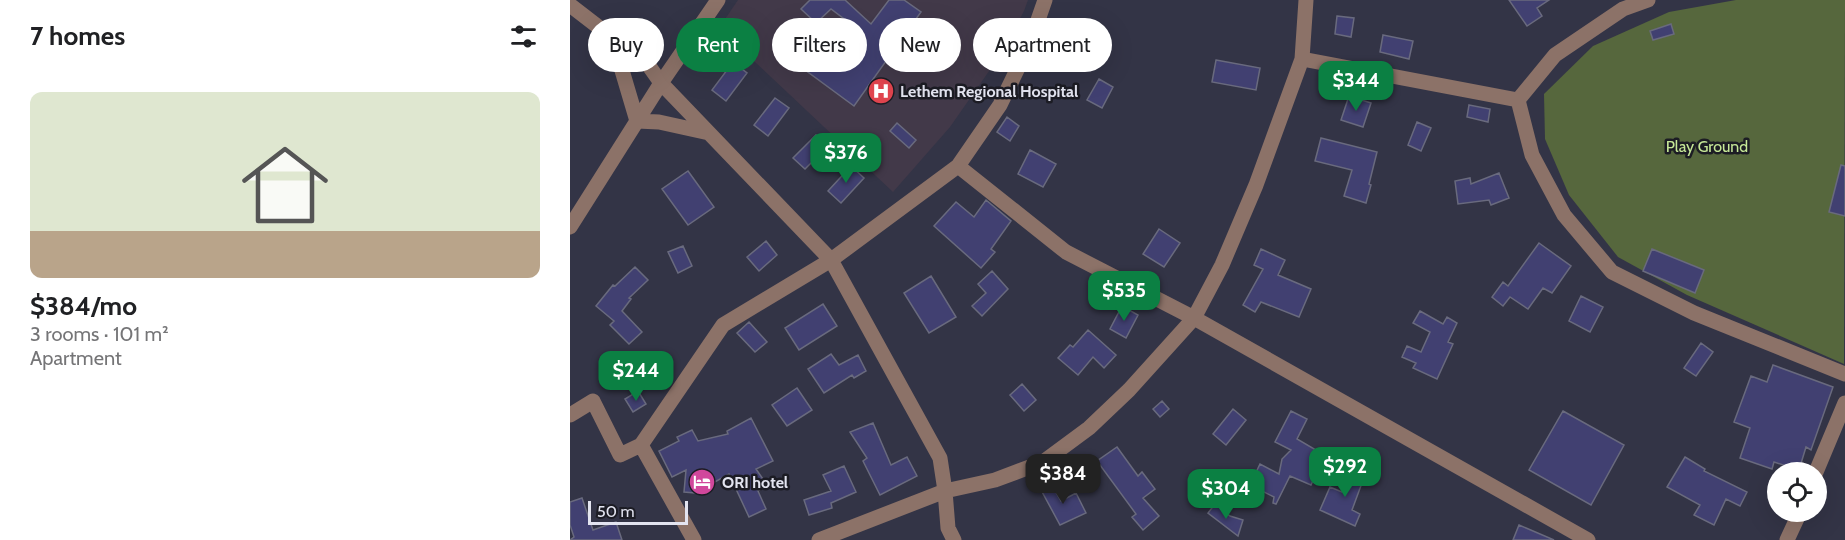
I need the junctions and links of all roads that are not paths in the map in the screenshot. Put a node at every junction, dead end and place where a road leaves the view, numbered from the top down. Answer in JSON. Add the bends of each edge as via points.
{"nodes":[{"id":1,"x":718,"y":0,"type":"edge"},
{"id":2,"x":1045,"y":0,"type":"edge"},
{"id":3,"x":1306,"y":0,"type":"edge"},
{"id":4,"x":1648,"y":0,"type":"edge"},
{"id":5,"x":570,"y":5,"type":"edge"},
{"id":6,"x":588,"y":19,"type":"edge"},
{"id":7,"x":1302,"y":58,"type":"junction"},
{"id":8,"x":622,"y":72,"type":"edge"},
{"id":9,"x":653,"y":72,"type":"edge"},
{"id":10,"x":661,"y":83,"type":"junction"},
{"id":11,"x":1518,"y":100,"type":"junction"},
{"id":12,"x":637,"y":121,"type":"junction"},
{"id":13,"x":709,"y":133,"type":"junction"},
{"id":14,"x":958,"y":165,"type":"junction"},
{"id":15,"x":570,"y":227,"type":"edge"},
{"id":16,"x":831,"y":260,"type":"junction"},
{"id":17,"x":1194,"y":318,"type":"junction"},
{"id":18,"x":1845,"y":374,"type":"edge"},
{"id":19,"x":1845,"y":403,"type":"edge"},
{"id":20,"x":570,"y":415,"type":"edge"},
{"id":21,"x":640,"y":445,"type":"junction"},
{"id":22,"x":1820,"y":462,"type":"edge"},
{"id":23,"x":945,"y":491,"type":"junction"},
{"id":24,"x":1795,"y":522,"type":"edge"},
{"id":25,"x":694,"y":540,"type":"edge"},
{"id":26,"x":819,"y":540,"type":"edge"},
{"id":27,"x":954,"y":540,"type":"edge"},
{"id":28,"x":1588,"y":540,"type":"edge"},
{"id":29,"x":1787,"y":540,"type":"edge"}],
"edges":[{"from":1,"to":10,"type":"street"},
{"from":2,"to":14,"type":"street","via":[[1030,43],[1000,105]]},
{"from":3,"to":7,"type":"street"},
{"from":4,"to":11,"type":"street","via":[[1623,9],[1555,55]]},
{"from":5,"to":6,"type":"street"},
{"from":7,"to":11,"type":"street"},
{"from":7,"to":17,"type":"street","via":[[1256,185]]},
{"from":8,"to":12,"type":"street"},
{"from":9,"to":10,"type":"street"},
{"from":10,"to":12,"type":"street"},
{"from":10,"to":13,"type":"street"},
{"from":11,"to":18,"type":"street","via":[[1532,155],[1564,215],[1612,272],[1694,313]]},
{"from":12,"to":13,"type":"street"},
{"from":12,"to":15,"type":"street"},
{"from":13,"to":16,"type":"street"},
{"from":14,"to":16,"type":"street"},
{"from":14,"to":17,"type":"street","via":[[1066,252]]},
{"from":16,"to":21,"type":"street","via":[[723,326]]},
{"from":16,"to":23,"type":"street","via":[[940,458]]},
{"from":17,"to":23,"type":"street","via":[[1121,398],[1043,462],[994,480]]},
{"from":17,"to":28,"type":"street"},
{"from":19,"to":22,"type":"street"},
{"from":20,"to":21,"type":"street","via":[[593,400],[620,455]]},
{"from":21,"to":25,"type":"street"},
{"from":23,"to":26,"type":"street"},
{"from":23,"to":27,"type":"street","via":[[948,528]]},
{"from":24,"to":29,"type":"street"}]}
